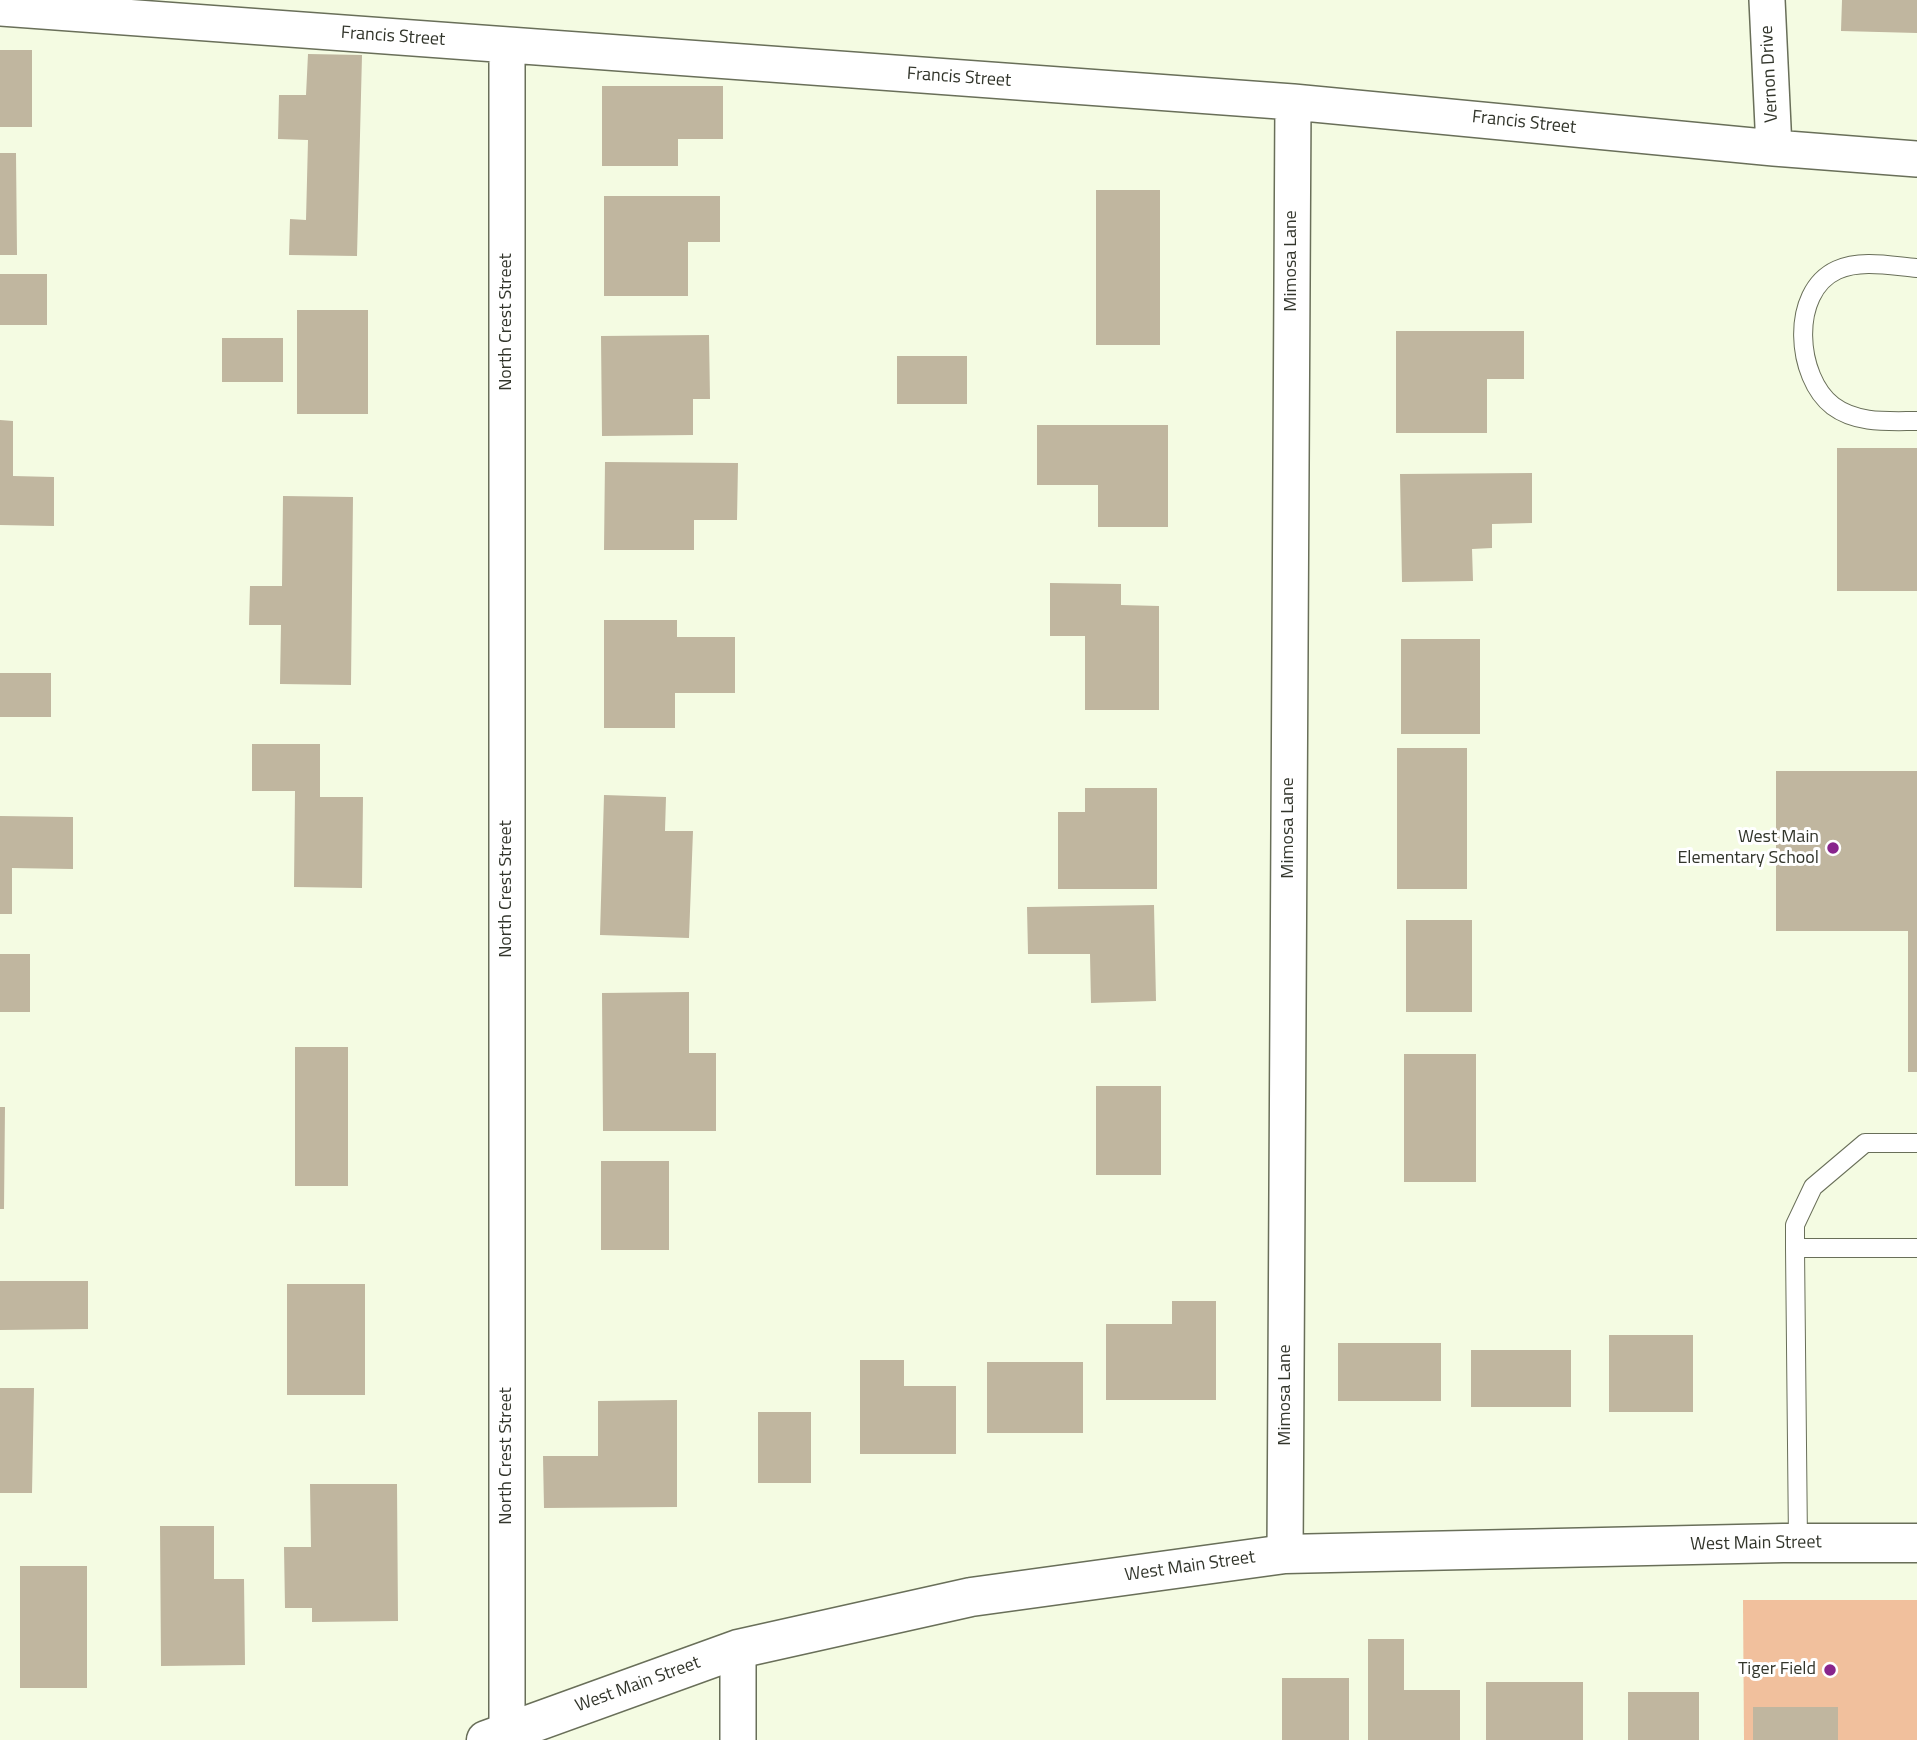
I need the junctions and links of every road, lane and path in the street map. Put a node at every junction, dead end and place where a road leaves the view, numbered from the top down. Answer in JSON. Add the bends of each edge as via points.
{"nodes":[{"id":1,"x":1767,"y":0,"type":"edge"},
{"id":2,"x":0,"y":8,"type":"edge"},
{"id":3,"x":507,"y":45,"type":"junction"},
{"id":4,"x":1293,"y":102,"type":"junction"},
{"id":5,"x":1774,"y":148,"type":"junction"},
{"id":6,"x":1917,"y":159,"type":"edge"},
{"id":7,"x":1917,"y":268,"type":"edge"},
{"id":8,"x":1917,"y":421,"type":"edge"},
{"id":9,"x":1917,"y":1143,"type":"edge"},
{"id":10,"x":1795,"y":1248,"type":"junction"},
{"id":11,"x":1917,"y":1248,"type":"edge"},
{"id":12,"x":1798,"y":1543,"type":"junction"},
{"id":13,"x":1917,"y":1543,"type":"edge"},
{"id":14,"x":1285,"y":1554,"type":"junction"},
{"id":15,"x":738,"y":1649,"type":"junction"},
{"id":16,"x":497,"y":1736,"type":"edge"},
{"id":17,"x":738,"y":1740,"type":"edge"}],
"edges":[{"from":1,"to":5,"type":"street","name":"Vernon Drive"},
{"from":2,"to":3,"type":"street","name":"Francis Street"},
{"from":3,"to":4,"type":"street","name":"Francis Street"},
{"from":3,"to":16,"type":"street","name":"North Crest Street"},
{"from":4,"to":5,"type":"street","name":"Francis Street"},
{"from":4,"to":14,"type":"street","name":"Mimosa Lane"},
{"from":5,"to":6,"type":"street","name":"Francis Street"},
{"from":7,"to":8,"type":"lane","via":[[1852,265],[1835,271],[1810,297],[1804,331],[1809,373],[1834,407],[1874,421]]},
{"from":9,"to":10,"type":"lane","via":[[1865,1143],[1823,1178],[1813,1187],[1795,1225]]},
{"from":10,"to":11,"type":"lane"},
{"from":10,"to":12,"type":"lane"},
{"from":12,"to":13,"type":"main road","name":"West Main Street"},
{"from":12,"to":14,"type":"main road","name":"West Main Street"},
{"from":14,"to":15,"type":"main road","name":"West Main Street","via":[[971,1597]]},
{"from":15,"to":16,"type":"main road","name":"West Main Street"},
{"from":15,"to":17,"type":"street"}]}
